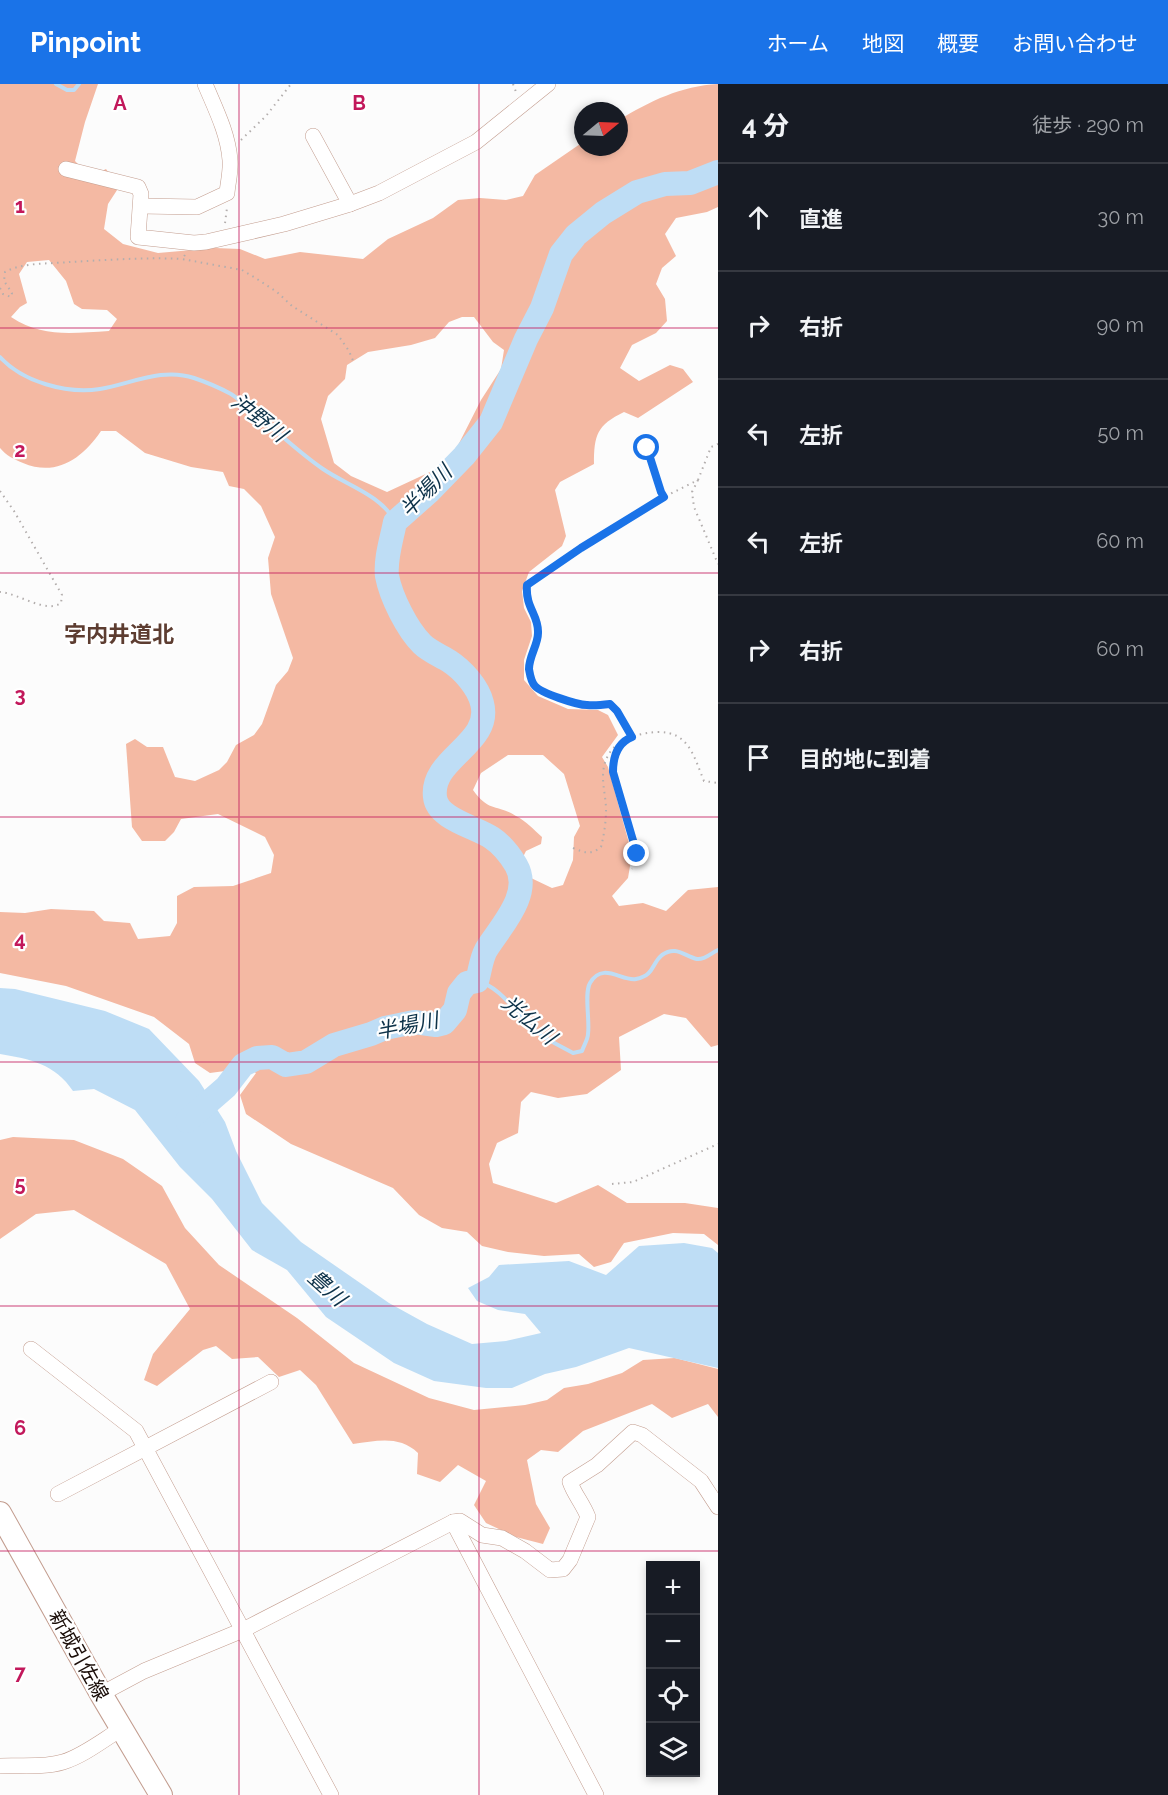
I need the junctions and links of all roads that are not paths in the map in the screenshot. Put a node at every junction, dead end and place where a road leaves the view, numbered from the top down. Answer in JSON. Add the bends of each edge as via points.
{"nodes":[{"id":1,"x":205,"y":84,"type":"edge"},
{"id":2,"x":548,"y":84,"type":"edge"},
{"id":3,"x":314,"y":136,"type":"dead end"},
{"id":4,"x":66,"y":169,"type":"dead end"},
{"id":5,"x":350,"y":204,"type":"junction"},
{"id":6,"x":141,"y":206,"type":"junction"},
{"id":7,"x":31,"y":1349,"type":"dead end"},
{"id":8,"x":271,"y":1382,"type":"dead end"},
{"id":9,"x":145,"y":1447,"type":"junction"},
{"id":10,"x":58,"y":1494,"type":"dead end"},
{"id":11,"x":718,"y":1507,"type":"edge"},
{"id":12,"x":0,"y":1513,"type":"edge"},
{"id":13,"x":453,"y":1522,"type":"junction"},
{"id":14,"x":243,"y":1630,"type":"junction"},
{"id":15,"x":101,"y":1694,"type":"junction"},
{"id":16,"x":121,"y":1729,"type":"junction"},
{"id":17,"x":0,"y":1766,"type":"edge"},
{"id":18,"x":161,"y":1795,"type":"edge"},
{"id":19,"x":331,"y":1795,"type":"edge"},
{"id":20,"x":596,"y":1795,"type":"edge"}],
"edges":[{"from":1,"to":6,"type":"street","via":[[229,149],[227,193],[197,207]]},
{"from":2,"to":5,"type":"street","via":[[476,142]]},
{"from":3,"to":5,"type":"street"},
{"from":4,"to":6,"type":"street","via":[[138,187]]},
{"from":5,"to":6,"type":"street","via":[[284,224],[194,243],[138,237]]},
{"from":7,"to":9,"type":"street","via":[[136,1431]]},
{"from":8,"to":9,"type":"street"},
{"from":9,"to":10,"type":"street"},
{"from":9,"to":14,"type":"street"},
{"from":11,"to":13,"type":"street","via":[[701,1481],[633,1432],[597,1466],[570,1482],[588,1517],[563,1569],[550,1570],[502,1538],[482,1536],[460,1521]]},
{"from":12,"to":15,"type":"main road","name":"新城引佐線"},
{"from":13,"to":14,"type":"street"},
{"from":13,"to":20,"type":"street"},
{"from":14,"to":15,"type":"street","via":[[144,1671]]},
{"from":14,"to":19,"type":"street"},
{"from":15,"to":16,"type":"main road","name":"新城引佐線"},
{"from":16,"to":17,"type":"street","via":[[63,1762]]},
{"from":16,"to":18,"type":"main road","name":"新城引佐線"}]}
